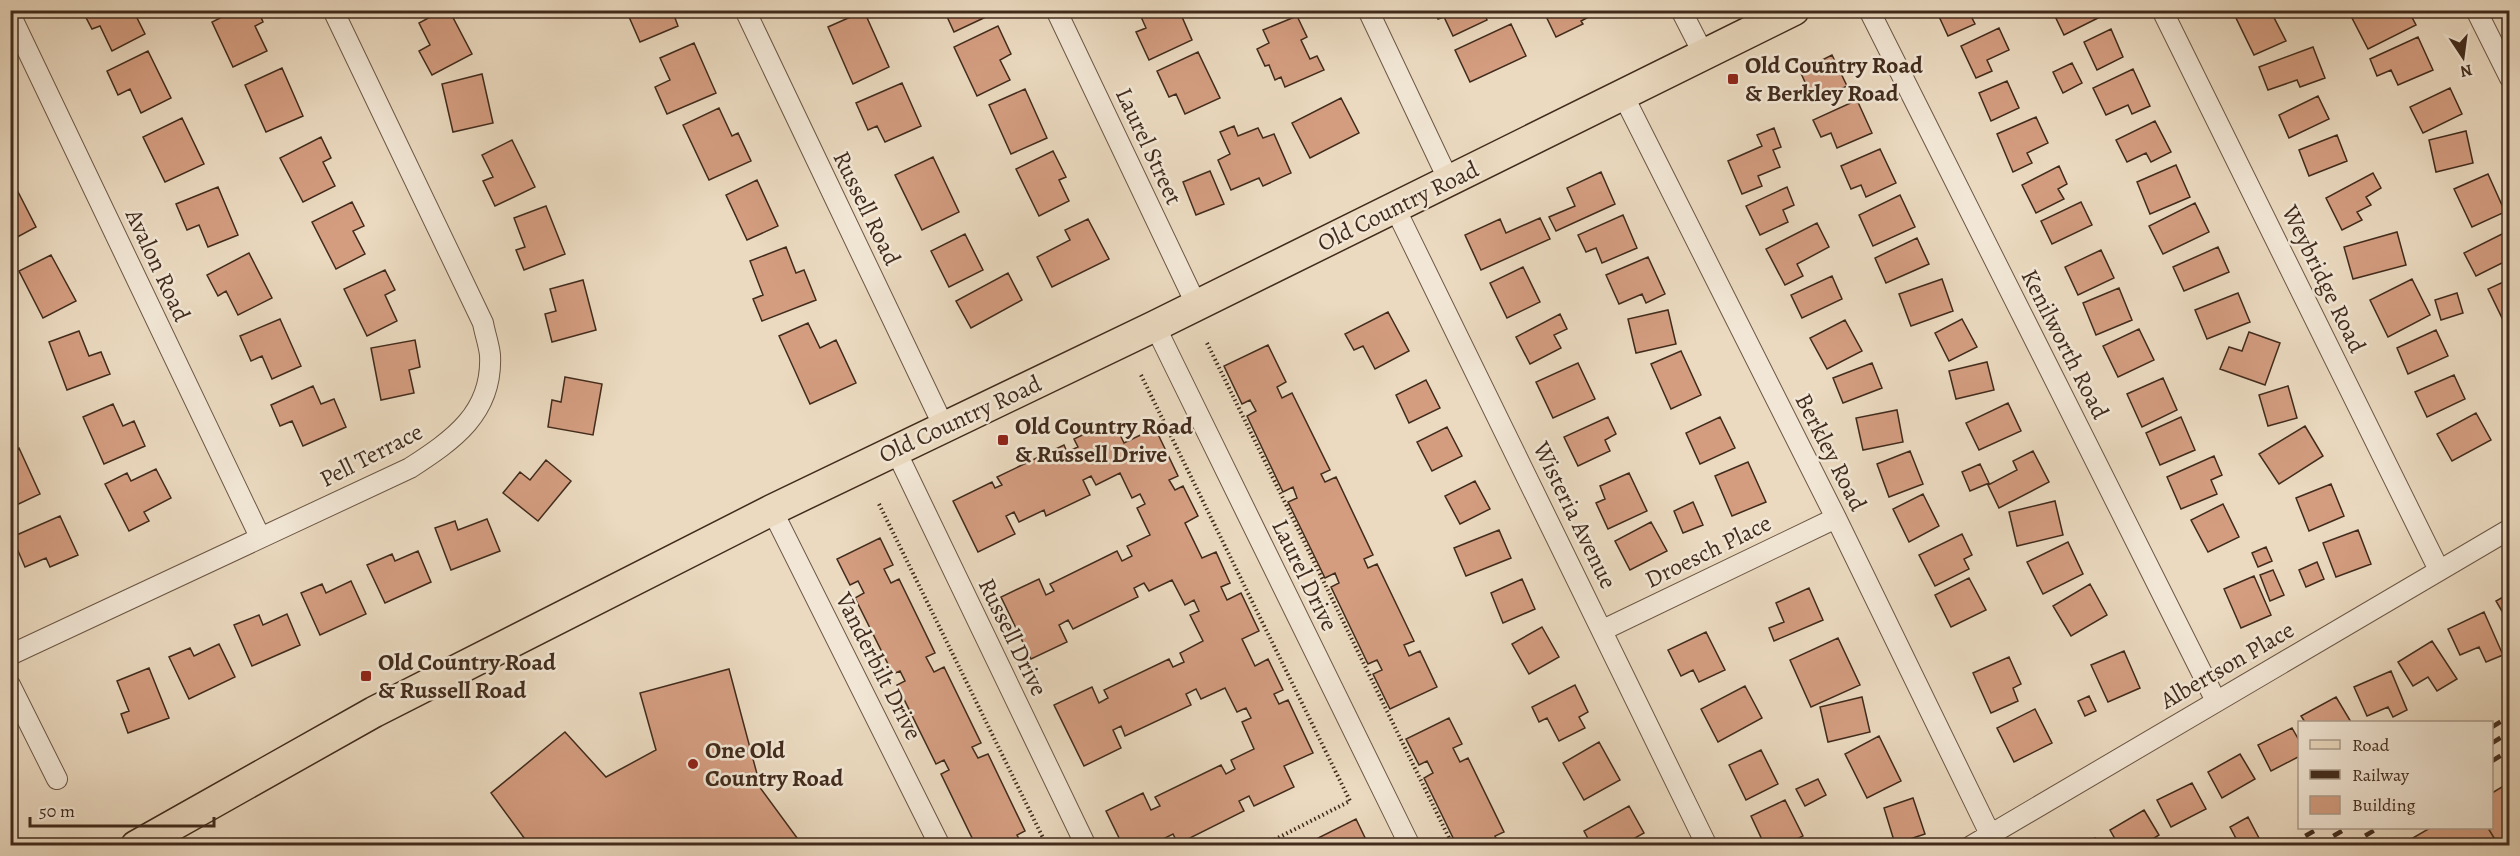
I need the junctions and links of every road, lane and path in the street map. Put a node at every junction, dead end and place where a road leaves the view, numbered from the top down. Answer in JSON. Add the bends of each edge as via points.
{"nodes":[{"id":1,"x":333,"y":10,"type":"edge"},
{"id":2,"x":745,"y":10,"type":"edge"},
{"id":3,"x":1056,"y":10,"type":"edge"},
{"id":4,"x":1368,"y":10,"type":"edge"},
{"id":5,"x":1681,"y":10,"type":"edge"},
{"id":6,"x":1794,"y":10,"type":"edge"},
{"id":7,"x":1869,"y":10,"type":"edge"},
{"id":8,"x":2163,"y":10,"type":"edge"},
{"id":9,"x":2476,"y":10,"type":"edge"},
{"id":10,"x":10,"y":15,"type":"edge"},
{"id":11,"x":1704,"y":55,"type":"junction"},
{"id":12,"x":2510,"y":78,"type":"edge"},
{"id":13,"x":1623,"y":95,"type":"junction"},
{"id":14,"x":1449,"y":181,"type":"junction"},
{"id":15,"x":1395,"y":208,"type":"junction"},
{"id":16,"x":1196,"y":304,"type":"junction"},
{"id":17,"x":1155,"y":326,"type":"junction"},
{"id":18,"x":1207,"y":344,"type":"dead end"},
{"id":19,"x":1141,"y":375,"type":"dead end"},
{"id":20,"x":944,"y":427,"type":"junction"},
{"id":21,"x":895,"y":449,"type":"junction"},
{"id":22,"x":879,"y":504,"type":"dead end"},
{"id":23,"x":772,"y":510,"type":"junction"},
{"id":24,"x":1836,"y":518,"type":"junction"},
{"id":25,"x":2510,"y":529,"type":"edge"},
{"id":26,"x":260,"y":537,"type":"junction"},
{"id":27,"x":2439,"y":570,"type":"junction"},
{"id":28,"x":1602,"y":630,"type":"junction"},
{"id":29,"x":10,"y":655,"type":"edge"},
{"id":30,"x":10,"y":685,"type":"edge"},
{"id":31,"x":2216,"y":701,"type":"junction"},
{"id":32,"x":57,"y":779,"type":"dead end"},
{"id":33,"x":1990,"y":834,"type":"junction"},
{"id":34,"x":136,"y":846,"type":"edge"},
{"id":35,"x":940,"y":846,"type":"edge"},
{"id":36,"x":1047,"y":846,"type":"edge"},
{"id":37,"x":1086,"y":846,"type":"edge"},
{"id":38,"x":1262,"y":846,"type":"edge"},
{"id":39,"x":1410,"y":846,"type":"edge"},
{"id":40,"x":1453,"y":846,"type":"edge"},
{"id":41,"x":1707,"y":846,"type":"edge"},
{"id":42,"x":1971,"y":846,"type":"edge"}],
"edges":[{"from":1,"to":26,"type":"street","name":"Pell Terrace","via":[[483,323],[490,354],[488,382],[477,412],[460,434],[444,446],[410,468]]},
{"from":2,"to":20,"type":"street","name":"Russell Road"},
{"from":3,"to":16,"type":"street","name":"Laurel Street"},
{"from":4,"to":14,"type":"street"},
{"from":5,"to":11,"type":"street"},
{"from":6,"to":11,"type":"main road","name":"Old Country Road"},
{"from":7,"to":31,"type":"street","name":"Kenilworth Road"},
{"from":8,"to":27,"type":"street","name":"Weybridge Road"},
{"from":9,"to":12,"type":"street"},
{"from":10,"to":26,"type":"street","name":"Avalon Road"},
{"from":11,"to":13,"type":"main road","name":"Old Country Road"},
{"from":13,"to":14,"type":"main road","name":"Old Country Road"},
{"from":13,"to":24,"type":"street","name":"Berkley Road"},
{"from":14,"to":15,"type":"main road","name":"Old Country Road"},
{"from":15,"to":16,"type":"main road","name":"Old Country Road"},
{"from":15,"to":28,"type":"street","name":"Wisteria Avenue"},
{"from":16,"to":17,"type":"main road","name":"Old Country Road"},
{"from":17,"to":20,"type":"main road","name":"Old Country Road"},
{"from":17,"to":39,"type":"street","name":"Laurel Drive"},
{"from":18,"to":40,"type":"path"},
{"from":19,"to":38,"type":"path","via":[[1350,801]]},
{"from":20,"to":21,"type":"main road","name":"Old Country Road"},
{"from":21,"to":23,"type":"main road","name":"Old Country Road"},
{"from":21,"to":37,"type":"street","name":"Russell Drive"},
{"from":22,"to":36,"type":"path"},
{"from":23,"to":34,"type":"main road","name":"Old Country Road","via":[[374,712]]},
{"from":23,"to":35,"type":"street","name":"Vanderbilt Drive"},
{"from":24,"to":28,"type":"street","name":"Droesch Place"},
{"from":24,"to":33,"type":"street","name":"Berkley Road"},
{"from":25,"to":27,"type":"street","name":"Albertson Place"},
{"from":26,"to":29,"type":"street","name":"Pell Terrace"},
{"from":27,"to":31,"type":"street","name":"Albertson Place"},
{"from":28,"to":41,"type":"street","name":"Wisteria Avenue"},
{"from":30,"to":32,"type":"street"},
{"from":31,"to":33,"type":"street","name":"Albertson Place"},
{"from":33,"to":42,"type":"street","name":"Albertson Place"}]}
